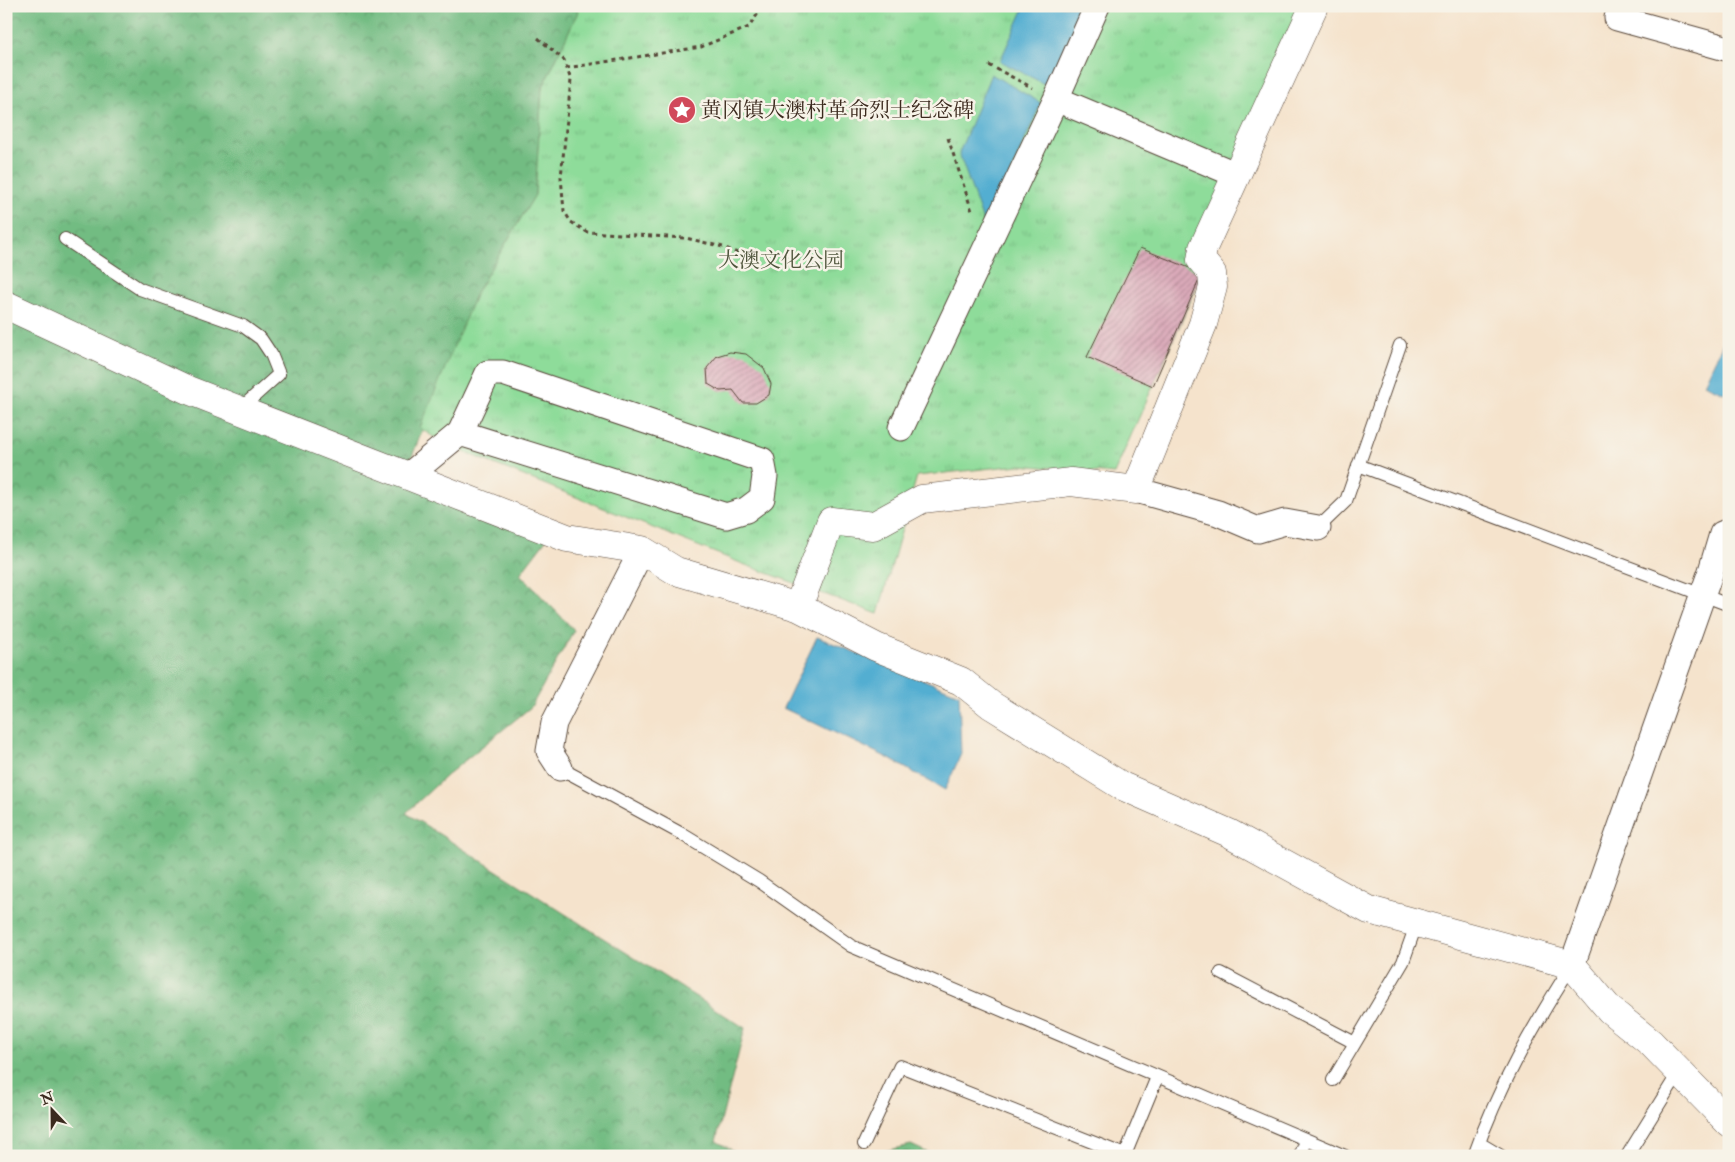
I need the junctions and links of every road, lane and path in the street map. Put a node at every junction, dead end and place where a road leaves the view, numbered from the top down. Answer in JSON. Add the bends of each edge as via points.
{"nodes":[{"id":1,"x":763,"y":6,"type":"edge"},
{"id":2,"x":1097,"y":6,"type":"edge"},
{"id":3,"x":1314,"y":6,"type":"edge"},
{"id":4,"x":1620,"y":6,"type":"edge"},
{"id":5,"x":538,"y":38,"type":"dead end"},
{"id":6,"x":1729,"y":49,"type":"edge"},
{"id":7,"x":988,"y":65,"type":"dead end"},
{"id":8,"x":566,"y":68,"type":"junction"},
{"id":9,"x":1018,"y":80,"type":"dead end"},
{"id":10,"x":1056,"y":100,"type":"junction"},
{"id":11,"x":948,"y":138,"type":"dead end"},
{"id":12,"x":1237,"y":175,"type":"junction"},
{"id":13,"x":65,"y":239,"type":"dead end"},
{"id":14,"x":985,"y":251,"type":"junction"},
{"id":15,"x":757,"y":262,"type":"dead end"},
{"id":16,"x":6,"y":305,"type":"edge"},
{"id":17,"x":1400,"y":345,"type":"dead end"},
{"id":18,"x":239,"y":410,"type":"junction"},
{"id":19,"x":901,"y":428,"type":"dead end"},
{"id":20,"x":460,"y":433,"type":"junction"},
{"id":21,"x":1358,"y":465,"type":"junction"},
{"id":22,"x":408,"y":476,"type":"junction"},
{"id":23,"x":1136,"y":490,"type":"junction"},
{"id":24,"x":1318,"y":528,"type":"joint"},
{"id":25,"x":1729,"y":531,"type":"edge"},
{"id":26,"x":642,"y":550,"type":"junction"},
{"id":27,"x":1703,"y":595,"type":"junction"},
{"id":28,"x":1729,"y":605,"type":"edge"},
{"id":29,"x":798,"y":607,"type":"junction"},
{"id":30,"x":560,"y":768,"type":"joint"},
{"id":31,"x":1406,"y":921,"type":"junction"},
{"id":32,"x":1572,"y":965,"type":"junction"},
{"id":33,"x":1221,"y":973,"type":"dead end"},
{"id":34,"x":1355,"y":1043,"type":"junction"},
{"id":35,"x":1680,"y":1072,"type":"junction"},
{"id":36,"x":1157,"y":1077,"type":"junction"},
{"id":37,"x":1333,"y":1080,"type":"dead end"},
{"id":38,"x":1729,"y":1123,"type":"edge"},
{"id":39,"x":1306,"y":1141,"type":"junction"},
{"id":40,"x":864,"y":1144,"type":"dead end"},
{"id":41,"x":1476,"y":1150,"type":"edge"},
{"id":42,"x":1300,"y":1156,"type":"edge"},
{"id":43,"x":1345,"y":1156,"type":"edge"},
{"id":44,"x":1502,"y":1156,"type":"edge"},
{"id":45,"x":1627,"y":1156,"type":"edge"}],
"edges":[{"from":1,"to":8,"type":"path","via":[[749,27],[701,47]]},
{"from":2,"to":10,"type":"street"},
{"from":3,"to":12,"type":"street"},
{"from":4,"to":6,"type":"street","via":[[1618,18]]},
{"from":5,"to":8,"type":"path","via":[[564,60]]},
{"from":7,"to":9,"type":"path"},
{"from":8,"to":15,"type":"path","via":[[571,80],[561,177],[564,211],[571,222],[587,232],[686,238],[724,247]]},
{"from":10,"to":12,"type":"street"},
{"from":10,"to":14,"type":"street"},
{"from":11,"to":14,"type":"path"},
{"from":12,"to":23,"type":"street","via":[[1203,248],[1201,260],[1212,273],[1213,288],[1203,324]]},
{"from":13,"to":18,"type":"lane","via":[[140,289],[243,326],[262,339],[279,374]]},
{"from":14,"to":19,"type":"street"},
{"from":16,"to":18,"type":"street","via":[[188,390]]},
{"from":17,"to":21,"type":"lane"},
{"from":18,"to":22,"type":"street"},
{"from":20,"to":20,"type":"street","via":[[488,373],[503,373],[762,460],[765,476],[762,498],[746,510],[726,516]]},
{"from":20,"to":22,"type":"street"},
{"from":21,"to":24,"type":"lane","via":[[1346,501]]},
{"from":21,"to":27,"type":"lane"},
{"from":22,"to":26,"type":"street","via":[[566,538]]},
{"from":23,"to":24,"type":"street","via":[[1218,513],[1258,530],[1286,522]]},
{"from":23,"to":29,"type":"street","via":[[1072,482],[922,499],[874,526],[831,521]]},
{"from":25,"to":27,"type":"street","via":[[1722,534]]},
{"from":26,"to":29,"type":"street","via":[[676,571]]},
{"from":26,"to":30,"type":"street","via":[[554,723],[549,751]]},
{"from":27,"to":28,"type":"lane"},
{"from":27,"to":32,"type":"street"},
{"from":29,"to":31,"type":"street","via":[[876,647],[961,681],[992,705],[1122,786],[1229,833],[1369,910]]},
{"from":30,"to":36,"type":"lane","via":[[680,833],[758,880],[851,946]]},
{"from":31,"to":32,"type":"street"},
{"from":31,"to":34,"type":"lane","via":[[1415,928],[1403,962]]},
{"from":32,"to":35,"type":"street","via":[[1610,1010]]},
{"from":32,"to":41,"type":"lane","via":[[1532,1030],[1491,1109]]},
{"from":33,"to":34,"type":"lane"},
{"from":34,"to":37,"type":"lane"},
{"from":35,"to":38,"type":"street"},
{"from":35,"to":45,"type":"lane"},
{"from":36,"to":39,"type":"lane"},
{"from":36,"to":40,"type":"lane","via":[[1124,1155],[900,1066]]},
{"from":39,"to":42,"type":"lane"},
{"from":39,"to":43,"type":"lane"},
{"from":41,"to":44,"type":"lane"}]}
